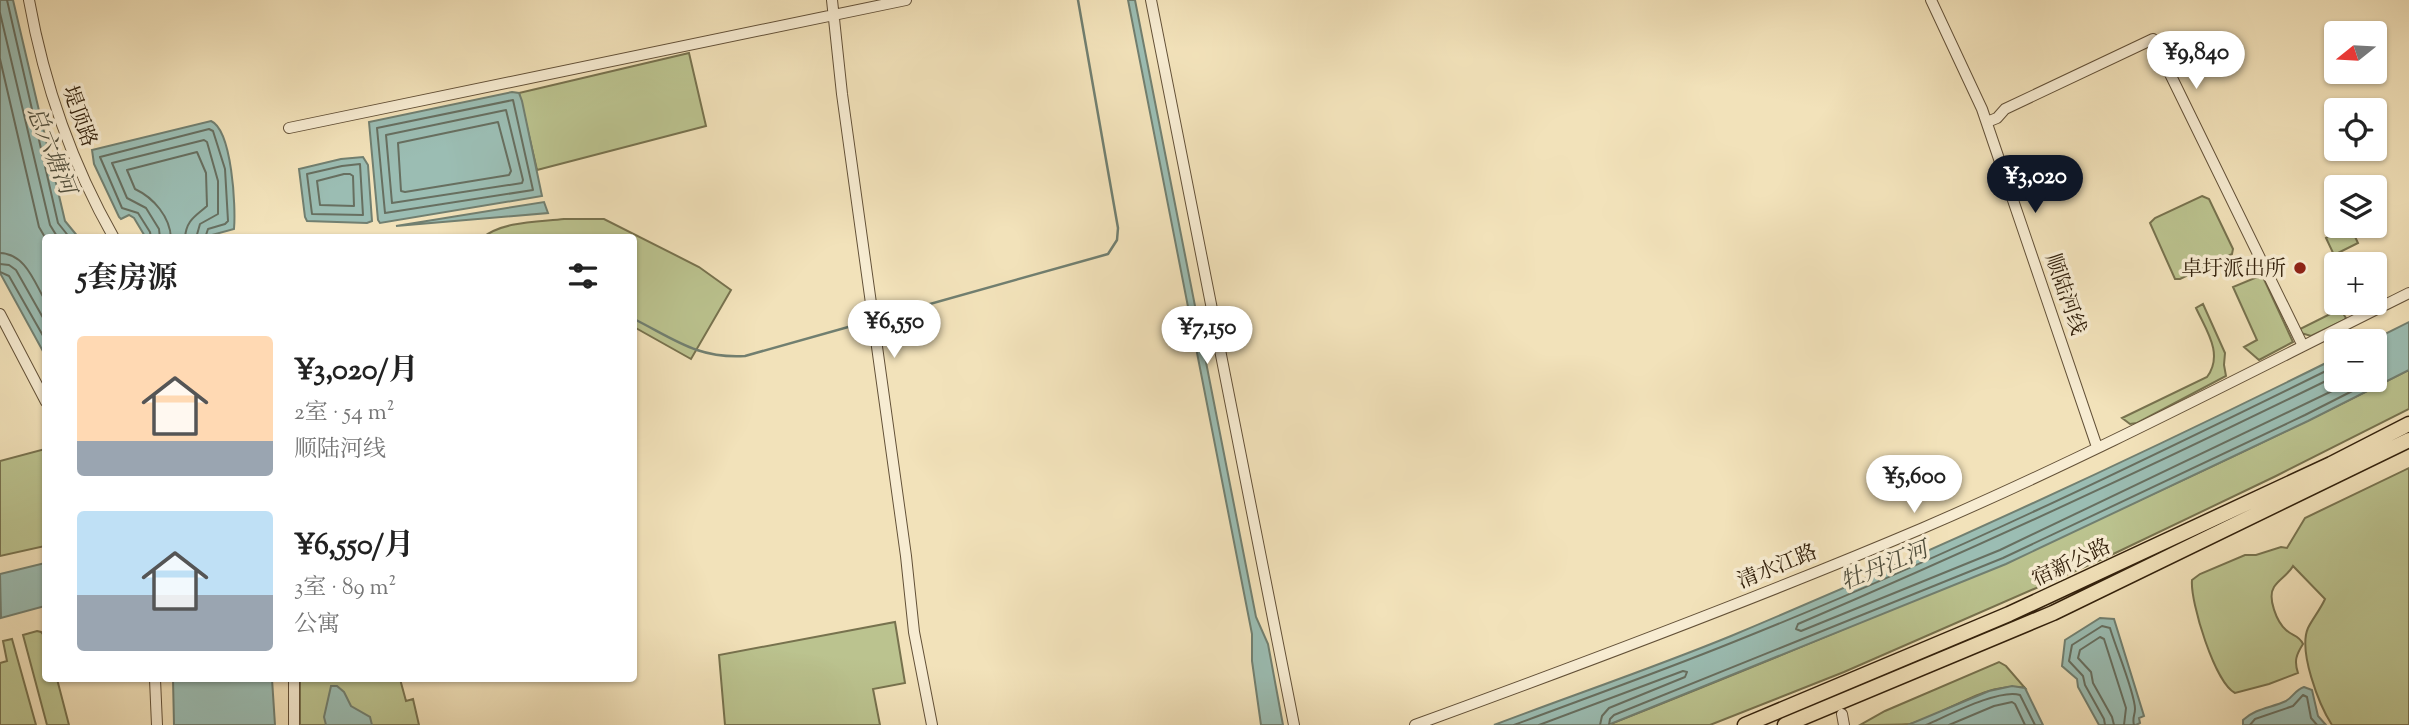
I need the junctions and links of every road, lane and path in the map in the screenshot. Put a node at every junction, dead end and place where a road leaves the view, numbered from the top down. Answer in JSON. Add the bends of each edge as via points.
{"nodes":[{"id":1,"x":29,"y":0,"type":"edge"},
{"id":2,"x":832,"y":0,"type":"edge"},
{"id":3,"x":906,"y":0,"type":"edge"},
{"id":4,"x":1151,"y":0,"type":"edge"},
{"id":5,"x":1931,"y":0,"type":"edge"},
{"id":6,"x":834,"y":15,"type":"junction"},
{"id":7,"x":1987,"y":122,"type":"junction"},
{"id":8,"x":289,"y":128,"type":"dead end"},
{"id":9,"x":112,"y":234,"type":"edge"},
{"id":10,"x":2409,"y":293,"type":"edge"},
{"id":11,"x":0,"y":314,"type":"edge"},
{"id":12,"x":2303,"y":346,"type":"junction"},
{"id":13,"x":42,"y":394,"type":"edge"},
{"id":14,"x":2409,"y":424,"type":"edge"},
{"id":15,"x":2409,"y":440,"type":"edge"},
{"id":16,"x":2097,"y":447,"type":"junction"},
{"id":17,"x":155,"y":682,"type":"edge"},
{"id":18,"x":294,"y":682,"type":"edge"},
{"id":19,"x":1842,"y":714,"type":"dead end"},
{"id":20,"x":157,"y":725,"type":"edge"},
{"id":21,"x":294,"y":725,"type":"edge"},
{"id":22,"x":932,"y":725,"type":"edge"},
{"id":23,"x":1294,"y":725,"type":"edge"},
{"id":24,"x":1415,"y":725,"type":"edge"},
{"id":25,"x":1745,"y":725,"type":"edge"},
{"id":26,"x":1785,"y":725,"type":"edge"},
{"id":27,"x":1844,"y":725,"type":"edge"}],
"edges":[{"from":1,"to":9,"type":"street","name":"堤顶路","via":[[45,75],[73,154]]},
{"from":2,"to":6,"type":"street"},
{"from":3,"to":6,"type":"street"},
{"from":4,"to":23,"type":"street"},
{"from":5,"to":7,"type":"street","name":"顺陆河线"},
{"from":6,"to":8,"type":"street"},
{"from":6,"to":22,"type":"street","via":[[910,606]]},
{"from":7,"to":12,"type":"street","via":[[2005,108],[2153,39]]},
{"from":7,"to":16,"type":"street","name":"顺陆河线"},
{"from":10,"to":12,"type":"street","name":"清水江路"},
{"from":11,"to":13,"type":"street"},
{"from":12,"to":16,"type":"street","name":"清水江路"},
{"from":14,"to":25,"type":"highway","name":"宿新公路","via":[[2009,614]]},
{"from":15,"to":26,"type":"highway","name":"宿新公路","via":[[2053,613]]},
{"from":16,"to":24,"type":"street","name":"清水江路","via":[[1924,527],[1685,624]]},
{"from":17,"to":20,"type":"street"},
{"from":18,"to":21,"type":"street"},
{"from":19,"to":27,"type":"street"}]}
